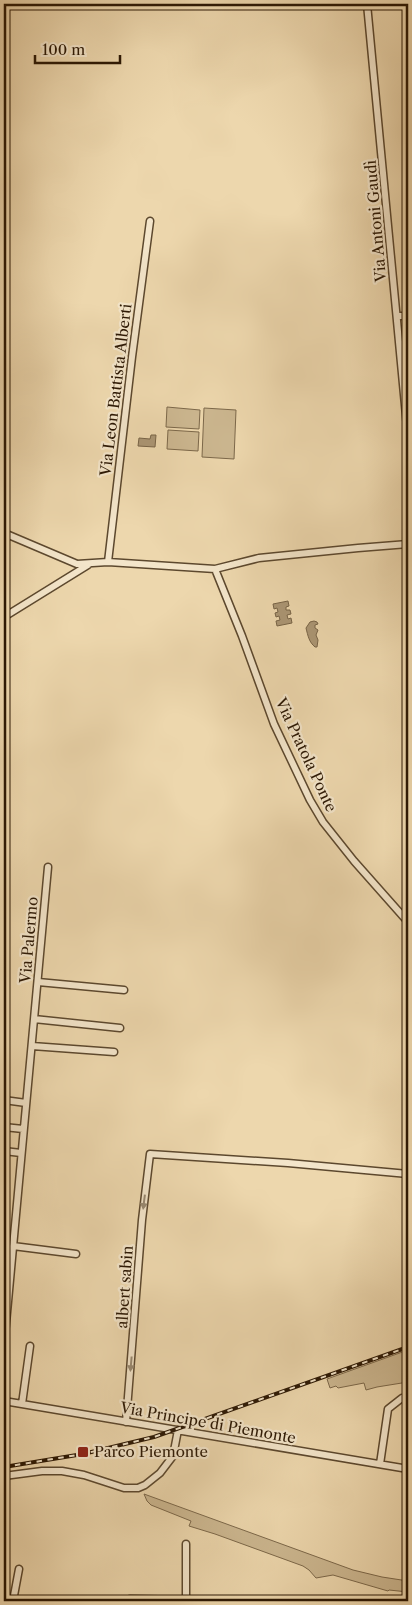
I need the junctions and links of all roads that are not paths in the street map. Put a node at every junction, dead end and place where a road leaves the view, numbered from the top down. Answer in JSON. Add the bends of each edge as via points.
{"nodes":[{"id":1,"x":367,"y":4,"type":"edge"},
{"id":2,"x":150,"y":221,"type":"dead end"},
{"id":3,"x":397,"y":316,"type":"junction"},
{"id":4,"x":408,"y":316,"type":"edge"},
{"id":5,"x":408,"y":437,"type":"edge"},
{"id":6,"x":4,"y":533,"type":"edge"},
{"id":7,"x":408,"y":544,"type":"edge"},
{"id":8,"x":108,"y":562,"type":"junction"},
{"id":9,"x":89,"y":564,"type":"junction"},
{"id":10,"x":215,"y":569,"type":"junction"},
{"id":11,"x":4,"y":617,"type":"edge"},
{"id":12,"x":48,"y":867,"type":"dead end"},
{"id":13,"x":408,"y":922,"type":"edge"},
{"id":14,"x":38,"y":982,"type":"junction"},
{"id":15,"x":124,"y":990,"type":"dead end"},
{"id":16,"x":34,"y":1019,"type":"junction"},
{"id":17,"x":120,"y":1028,"type":"dead end"},
{"id":18,"x":32,"y":1046,"type":"junction"},
{"id":19,"x":114,"y":1052,"type":"dead end"},
{"id":20,"x":4,"y":1100,"type":"edge"},
{"id":21,"x":26,"y":1103,"type":"junction"},
{"id":22,"x":4,"y":1128,"type":"edge"},
{"id":23,"x":23,"y":1129,"type":"junction"},
{"id":24,"x":4,"y":1152,"type":"edge"},
{"id":25,"x":21,"y":1153,"type":"junction"},
{"id":26,"x":408,"y":1174,"type":"edge"},
{"id":27,"x":13,"y":1246,"type":"junction"},
{"id":28,"x":76,"y":1254,"type":"dead end"},
{"id":29,"x":7,"y":1277,"type":"edge"},
{"id":30,"x":4,"y":1345,"type":"edge"},
{"id":31,"x":30,"y":1346,"type":"dead end"},
{"id":32,"x":402,"y":1398,"type":"dead end"},
{"id":33,"x":4,"y":1401,"type":"edge"},
{"id":34,"x":22,"y":1404,"type":"junction"},
{"id":35,"x":126,"y":1422,"type":"junction"},
{"id":36,"x":178,"y":1430,"type":"junction"},
{"id":37,"x":380,"y":1464,"type":"junction"},
{"id":38,"x":408,"y":1469,"type":"edge"},
{"id":39,"x":4,"y":1476,"type":"edge"},
{"id":40,"x":186,"y":1544,"type":"dead end"},
{"id":41,"x":19,"y":1568,"type":"dead end"},
{"id":42,"x":130,"y":1599,"type":"dead end"},
{"id":43,"x":186,"y":1600,"type":"edge"},
{"id":44,"x":13,"y":1601,"type":"edge"}],
"edges":[{"from":1,"to":3,"type":"street","name":"Via Antoni Gaudì"},
{"from":2,"to":8,"type":"street","name":"Via Leon Battista Alberti"},
{"from":3,"to":4,"type":"street"},
{"from":3,"to":5,"type":"street","name":"Via Antoni Gaudì"},
{"from":6,"to":9,"type":"street","via":[[77,564]]},
{"from":7,"to":10,"type":"street","via":[[259,558]]},
{"from":8,"to":9,"type":"street"},
{"from":8,"to":10,"type":"street"},
{"from":9,"to":11,"type":"street"},
{"from":10,"to":13,"type":"street","name":"Via Pratola Ponte","via":[[274,724],[310,800],[354,861]]},
{"from":12,"to":14,"type":"street","name":"Via Palermo"},
{"from":14,"to":15,"type":"street"},
{"from":14,"to":16,"type":"street","name":"Via Palermo"},
{"from":16,"to":17,"type":"street"},
{"from":16,"to":18,"type":"street","name":"Via Palermo"},
{"from":18,"to":19,"type":"street"},
{"from":18,"to":21,"type":"street","name":"Via Palermo"},
{"from":20,"to":21,"type":"street"},
{"from":21,"to":23,"type":"street","name":"Via Palermo"},
{"from":22,"to":23,"type":"street"},
{"from":23,"to":25,"type":"street","name":"Via Palermo"},
{"from":24,"to":25,"type":"street"},
{"from":25,"to":27,"type":"street","name":"Via Palermo"},
{"from":26,"to":35,"type":"street","name":"albert sabin","one_way":true,"via":[[150,1154]]},
{"from":27,"to":28,"type":"street"},
{"from":27,"to":29,"type":"street","name":"Via Palermo"},
{"from":29,"to":30,"type":"street","name":"Via Palermo"},
{"from":31,"to":34,"type":"street"},
{"from":32,"to":37,"type":"street","via":[[388,1409]]},
{"from":33,"to":34,"type":"street","name":"Via Principe di Piemonte"},
{"from":34,"to":35,"type":"street","name":"Via Principe di Piemonte"},
{"from":35,"to":36,"type":"street","name":"Via Principe di Piemonte"},
{"from":36,"to":37,"type":"street","name":"Via Principe di Piemonte"},
{"from":36,"to":39,"type":"street","via":[[173,1456],[160,1473],[138,1488],[124,1488],[84,1475],[62,1472]]},
{"from":37,"to":38,"type":"street","name":"Via Principe di Piemonte"},
{"from":40,"to":43,"type":"street"},
{"from":41,"to":44,"type":"street"},
{"from":42,"to":43,"type":"street"}]}
